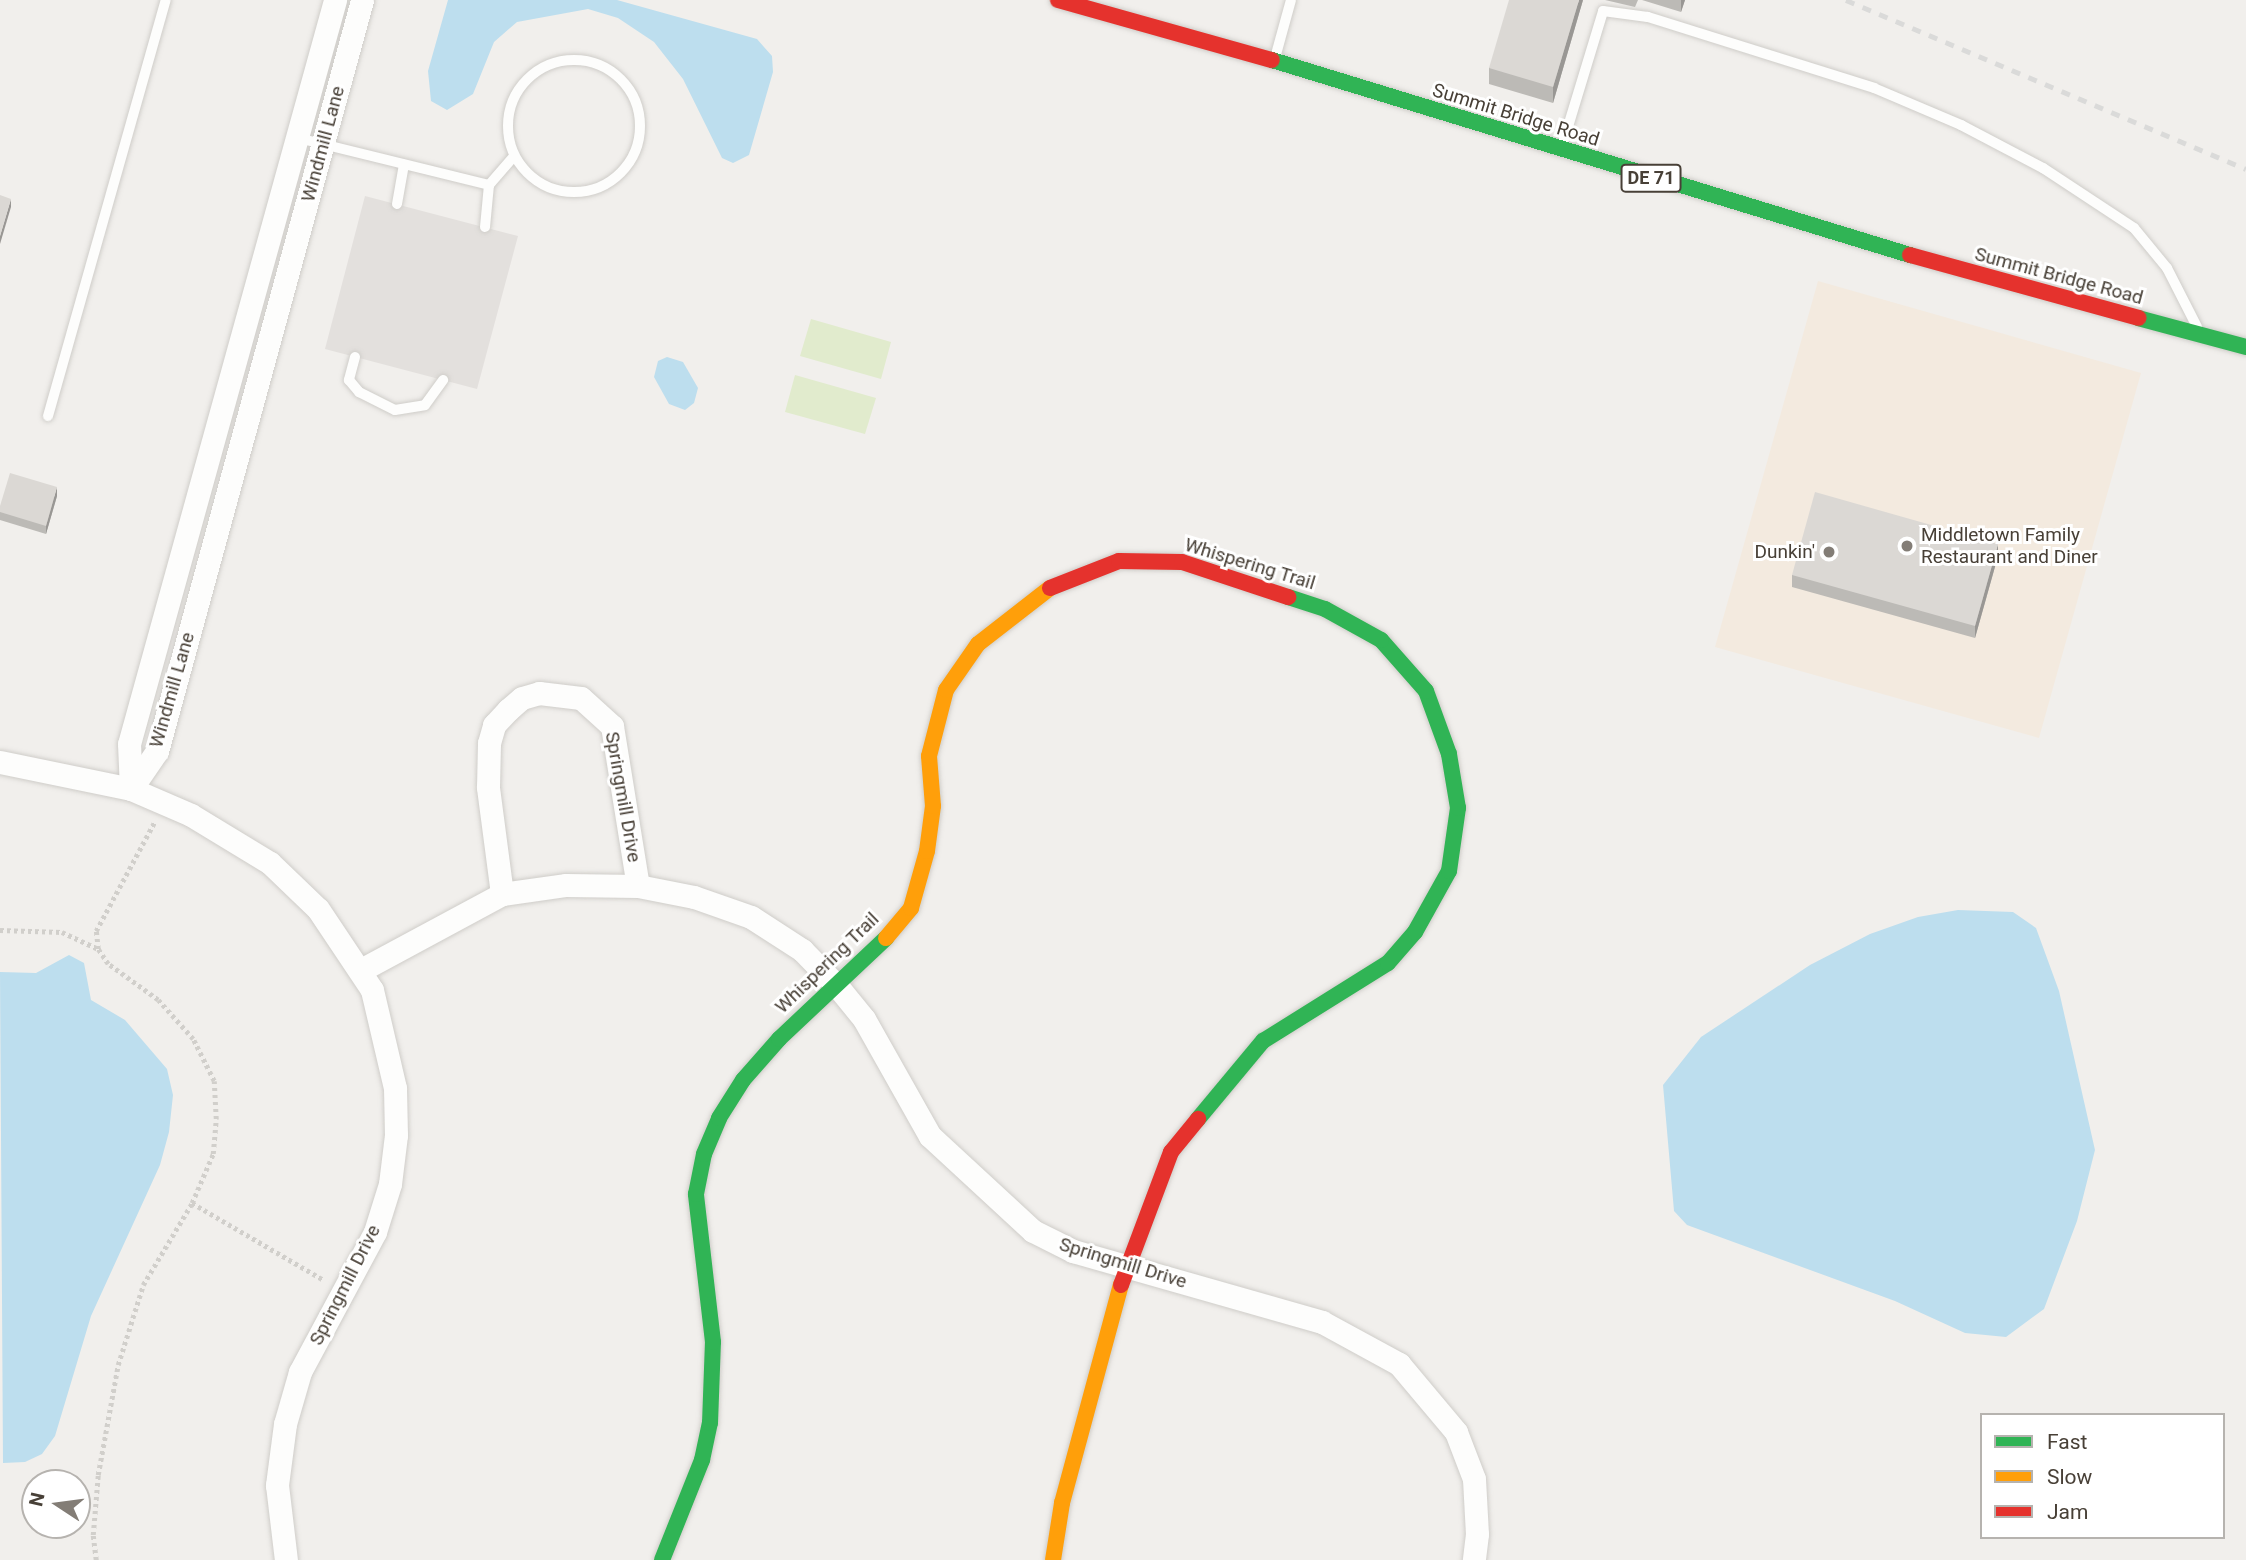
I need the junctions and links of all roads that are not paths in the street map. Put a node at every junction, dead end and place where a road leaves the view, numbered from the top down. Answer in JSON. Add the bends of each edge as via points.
{"nodes":[{"id":1,"x":166,"y":0,"type":"edge"},
{"id":2,"x":335,"y":0,"type":"edge"},
{"id":3,"x":362,"y":0,"type":"edge"},
{"id":4,"x":1058,"y":0,"type":"edge"},
{"id":5,"x":1291,"y":0,"type":"edge"},
{"id":6,"x":1274,"y":61,"type":"junction"},
{"id":7,"x":298,"y":138,"type":"junction"},
{"id":8,"x":322,"y":145,"type":"junction"},
{"id":9,"x":1561,"y":151,"type":"junction"},
{"id":10,"x":514,"y":156,"type":"junction"},
{"id":11,"x":404,"y":164,"type":"junction"},
{"id":12,"x":489,"y":185,"type":"junction"},
{"id":13,"x":397,"y":204,"type":"dead end"},
{"id":14,"x":485,"y":227,"type":"dead end"},
{"id":15,"x":2201,"y":335,"type":"junction"},
{"id":16,"x":2246,"y":347,"type":"edge"},
{"id":17,"x":355,"y":357,"type":"dead end"},
{"id":18,"x":443,"y":380,"type":"dead end"},
{"id":19,"x":48,"y":416,"type":"dead end"},
{"id":20,"x":0,"y":762,"type":"edge"},
{"id":21,"x":131,"y":789,"type":"junction"},
{"id":22,"x":638,"y":886,"type":"junction"},
{"id":23,"x":502,"y":894,"type":"junction"},
{"id":24,"x":361,"y":970,"type":"junction"},
{"id":25,"x":838,"y":987,"type":"junction"},
{"id":26,"x":1126,"y":1265,"type":"junction"},
{"id":27,"x":286,"y":1560,"type":"edge"},
{"id":28,"x":662,"y":1560,"type":"edge"},
{"id":29,"x":1053,"y":1560,"type":"edge"},
{"id":30,"x":1474,"y":1560,"type":"edge"}],
"edges":[{"from":1,"to":19,"type":"lane"},
{"from":2,"to":7,"type":"street","name":"Windmill Lane"},
{"from":3,"to":8,"type":"street","name":"Windmill Lane"},
{"from":4,"to":6,"type":"street","name":"Summit Bridge Road","number":"DE 71"},
{"from":5,"to":6,"type":"lane"},
{"from":6,"to":9,"type":"street","name":"Summit Bridge Road","number":"DE 71"},
{"from":7,"to":8,"type":"lane"},
{"from":7,"to":21,"type":"street","name":"Windmill Lane","via":[[129,744]]},
{"from":8,"to":11,"type":"lane"},
{"from":8,"to":21,"type":"street","name":"Windmill Lane","via":[[157,751]]},
{"from":9,"to":15,"type":"street","name":"Summit Bridge Road","number":"DE 71","via":[[1985,278]]},
{"from":9,"to":15,"type":"lane","via":[[1602,11],[1648,17],[1874,88],[1961,125],[2043,168],[2134,228],[2167,268]]},
{"from":10,"to":10,"type":"lane","via":[[534,180],[554,190],[588,192],[613,180],[630,163],[640,131],[635,100],[621,79],[603,66],[571,60],[539,69],[515,94],[509,111],[508,134]]},
{"from":10,"to":12,"type":"lane"},
{"from":11,"to":12,"type":"lane"},
{"from":11,"to":13,"type":"lane"},
{"from":12,"to":14,"type":"lane"},
{"from":15,"to":16,"type":"street","name":"Summit Bridge Road","number":"DE 71"},
{"from":17,"to":18,"type":"lane","via":[[348,380],[367,397],[395,410],[425,405]]},
{"from":20,"to":21,"type":"street","name":"Springmill Drive"},
{"from":21,"to":24,"type":"street","name":"Springmill Drive","via":[[270,863],[317,909]]},
{"from":22,"to":23,"type":"street","name":"Springmill Drive","via":[[566,885]]},
{"from":22,"to":23,"type":"street","name":"Springmill Drive","via":[[612,726],[580,698],[539,693],[522,698],[508,710],[495,725],[489,743],[488,788]]},
{"from":22,"to":25,"type":"street","name":"Springmill Drive","via":[[694,897],[751,918],[802,950]]},
{"from":23,"to":24,"type":"street","name":"Springmill Drive"},
{"from":24,"to":27,"type":"street","name":"Springmill Drive","via":[[384,1029],[395,1088],[390,1184],[375,1232],[300,1372],[285,1424],[277,1485]]},
{"from":25,"to":26,"type":"street","name":"Springmill Drive","via":[[864,1019],[930,1136],[961,1168],[1033,1231],[1073,1251]]},
{"from":25,"to":26,"type":"street","name":"Whispering Trail","via":[[911,908],[927,851],[933,806],[929,756],[946,690],[978,644],[1014,611],[1063,580],[1119,561],[1182,562],[1325,609],[1381,640],[1426,691],[1449,754],[1458,808],[1449,872],[1415,932],[1388,963],[1263,1041],[1211,1099],[1171,1152]]},
{"from":25,"to":28,"type":"street","name":"Whispering Trail","via":[[779,1039],[743,1080],[704,1154],[696,1194],[713,1342],[710,1423],[702,1460]]},
{"from":26,"to":29,"type":"street","name":"Whispering Trail","via":[[1062,1503]]},
{"from":26,"to":30,"type":"street","name":"Springmill Drive","via":[[1322,1322],[1399,1364],[1456,1432],[1474,1479]]}]}
